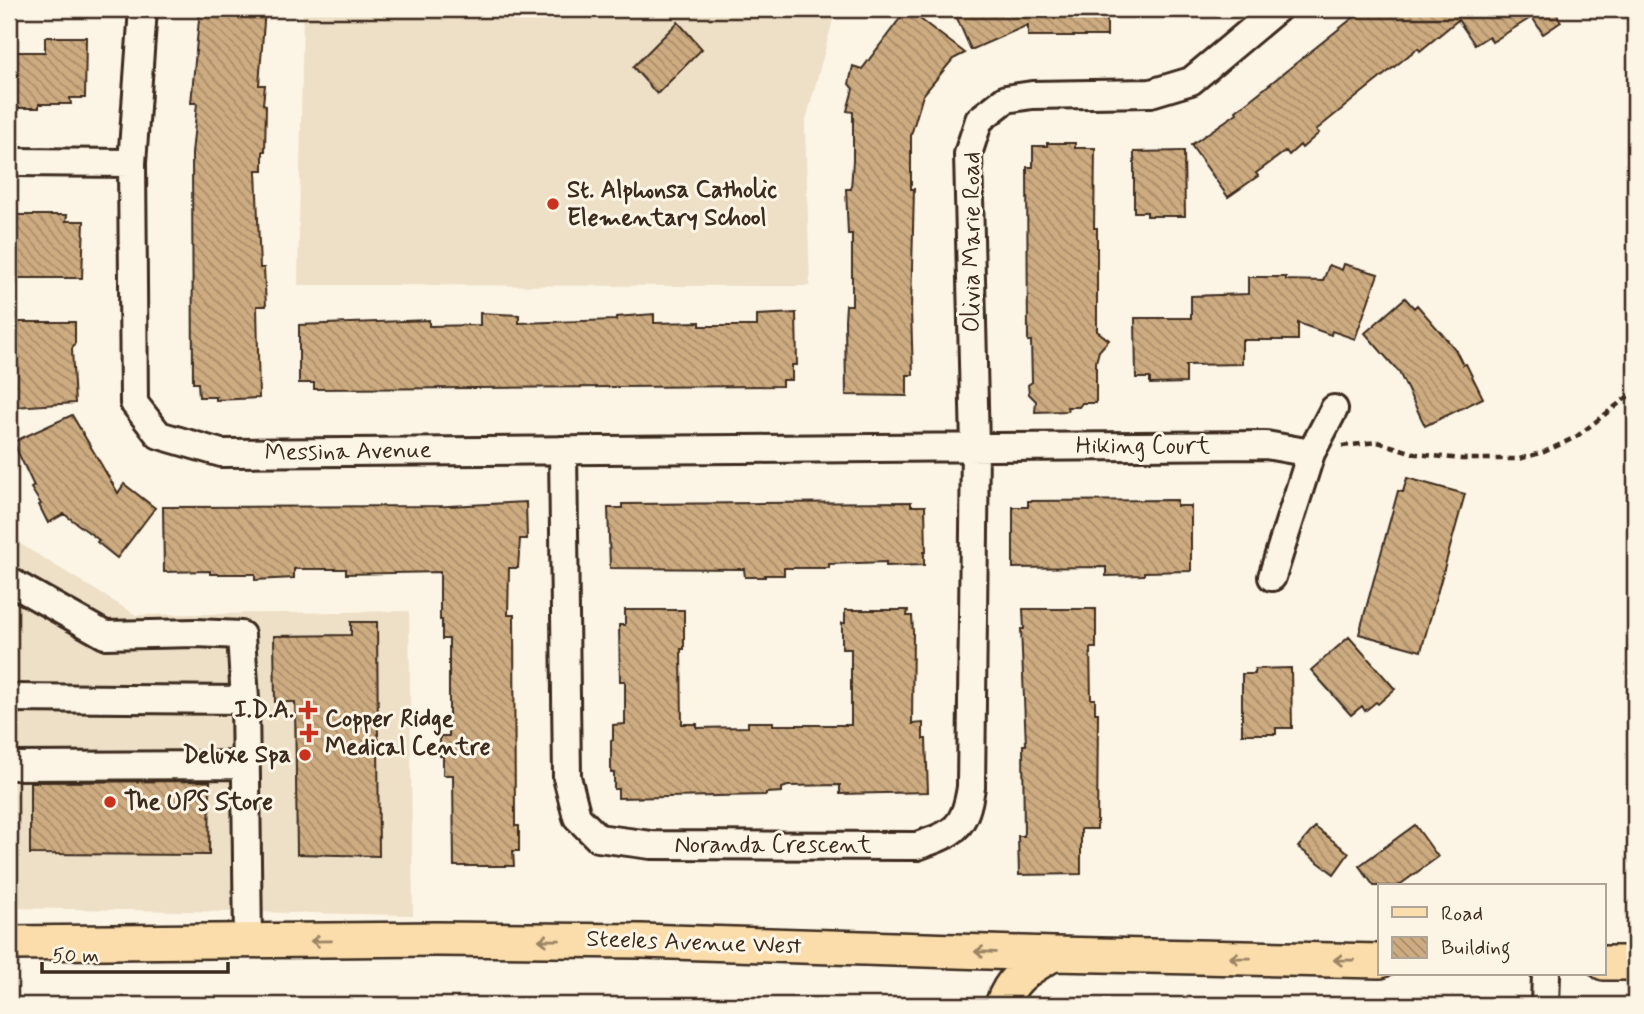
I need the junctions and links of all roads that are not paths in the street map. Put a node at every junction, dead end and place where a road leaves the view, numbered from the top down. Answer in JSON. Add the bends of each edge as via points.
{"nodes":[{"id":1,"x":143,"y":9,"type":"edge"},
{"id":2,"x":1277,"y":9,"type":"edge"},
{"id":3,"x":9,"y":162,"type":"edge"},
{"id":4,"x":132,"y":163,"type":"junction"},
{"id":5,"x":1334,"y":409,"type":"dead end"},
{"id":6,"x":975,"y":446,"type":"junction"},
{"id":7,"x":563,"y":450,"type":"junction"},
{"id":8,"x":1311,"y":453,"type":"junction"},
{"id":9,"x":1272,"y":577,"type":"dead end"},
{"id":10,"x":9,"y":582,"type":"edge"},
{"id":11,"x":9,"y":698,"type":"edge"},
{"id":12,"x":245,"y":700,"type":"junction"},
{"id":13,"x":246,"y":765,"type":"junction"},
{"id":14,"x":9,"y":766,"type":"edge"},
{"id":15,"x":248,"y":942,"type":"junction"},
{"id":16,"x":9,"y":943,"type":"edge"},
{"id":17,"x":1054,"y":954,"type":"junction"},
{"id":18,"x":1378,"y":961,"type":"edge"},
{"id":19,"x":1606,"y":963,"type":"edge"},
{"id":20,"x":1635,"y":963,"type":"edge"},
{"id":21,"x":1546,"y":976,"type":"edge"},
{"id":22,"x":1002,"y":1005,"type":"edge"},
{"id":23,"x":1545,"y":1005,"type":"edge"}],
"edges":[{"from":1,"to":4,"type":"street","name":"Messina Avenue"},
{"from":2,"to":6,"type":"street","name":"Olivia Marie Road","via":[[1191,81],[1151,93],[1006,100],[979,120],[968,154]]},
{"from":3,"to":4,"type":"street"},
{"from":4,"to":7,"type":"street","name":"Messina Avenue","via":[[134,403],[159,435],[221,453]]},
{"from":5,"to":8,"type":"street"},
{"from":6,"to":7,"type":"street","name":"Messina Avenue"},
{"from":6,"to":7,"type":"street","name":"Noranda Crescent","via":[[968,809],[958,827],[917,846],[651,845],[598,838],[577,817],[567,777]]},
{"from":6,"to":8,"type":"street","name":"Hiking Court","via":[[1266,445]]},
{"from":8,"to":9,"type":"street"},
{"from":10,"to":12,"type":"street","via":[[105,635],[241,635]]},
{"from":11,"to":12,"type":"street"},
{"from":12,"to":13,"type":"street"},
{"from":13,"to":14,"type":"street"},
{"from":13,"to":15,"type":"street"},
{"from":15,"to":16,"type":"main road","name":"Steeles Avenue West"},
{"from":17,"to":15,"type":"main road","name":"Steeles Avenue West","one_way":true,"via":[[641,941]]},
{"from":18,"to":17,"type":"main road","name":"Steeles Avenue West","one_way":true},
{"from":17,"to":22,"type":"main road","via":[[1023,971],[1007,989]]},
{"from":19,"to":20,"type":"main road"},
{"from":21,"to":23,"type":"street"}]}
